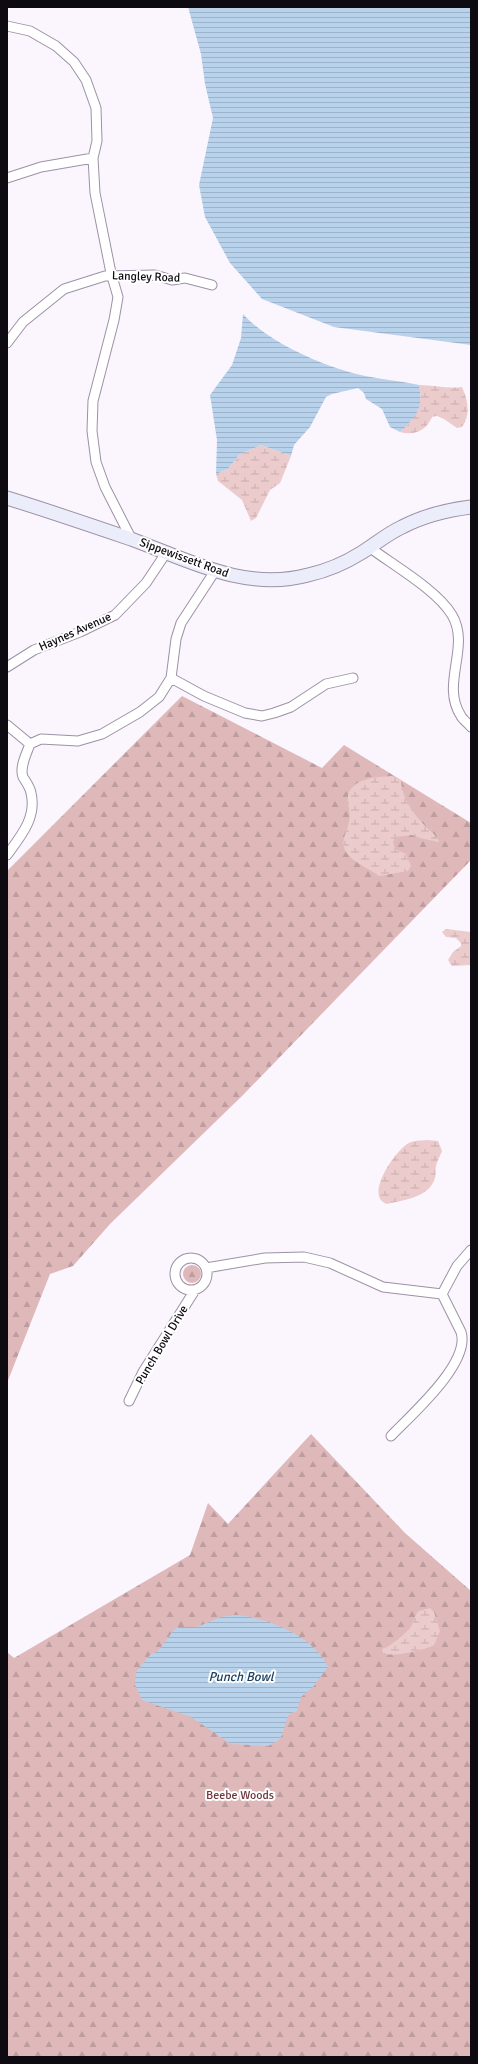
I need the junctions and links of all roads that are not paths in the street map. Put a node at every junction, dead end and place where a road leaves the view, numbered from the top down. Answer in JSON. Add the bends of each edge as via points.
{"nodes":[{"id":1,"x":7,"y":26,"type":"edge"},
{"id":2,"x":93,"y":158,"type":"junction"},
{"id":3,"x":7,"y":178,"type":"edge"},
{"id":4,"x":112,"y":277,"type":"junction"},
{"id":5,"x":212,"y":285,"type":"dead end"},
{"id":6,"x":7,"y":343,"type":"edge"},
{"id":7,"x":7,"y":498,"type":"edge"},
{"id":8,"x":113,"y":506,"type":"junction"},
{"id":9,"x":471,"y":506,"type":"edge"},
{"id":10,"x":113,"y":533,"type":"junction"},
{"id":11,"x":132,"y":540,"type":"junction"},
{"id":12,"x":369,"y":548,"type":"junction"},
{"id":13,"x":166,"y":553,"type":"junction"},
{"id":14,"x":215,"y":571,"type":"junction"},
{"id":15,"x":7,"y":667,"type":"edge"},
{"id":16,"x":171,"y":678,"type":"junction"},
{"id":17,"x":354,"y":678,"type":"dead end"},
{"id":18,"x":7,"y":725,"type":"edge"},
{"id":19,"x":471,"y":727,"type":"edge"},
{"id":20,"x":30,"y":744,"type":"junction"},
{"id":21,"x":7,"y":855,"type":"edge"},
{"id":22,"x":471,"y":1250,"type":"edge"},
{"id":23,"x":206,"y":1268,"type":"junction"},
{"id":24,"x":195,"y":1290,"type":"junction"},
{"id":25,"x":442,"y":1294,"type":"junction"},
{"id":26,"x":129,"y":1401,"type":"dead end"},
{"id":27,"x":391,"y":1436,"type":"dead end"}],
"edges":[{"from":1,"to":2,"type":"street","via":[[30,32],[56,46],[74,62],[86,80],[96,108],[97,119],[97,141]]},
{"from":2,"to":3,"type":"street","via":[[41,167]]},
{"from":2,"to":4,"type":"street","via":[[96,193]]},
{"from":4,"to":5,"type":"street","name":"Langley Road","via":[[155,275],[172,280],[186,278]]},
{"from":4,"to":6,"type":"street","name":"Langley Road","via":[[105,276],[64,289],[23,322]]},
{"from":4,"to":8,"type":"street","via":[[118,297],[93,401],[92,431],[96,462]]},
{"from":7,"to":10,"type":"main road","name":"Sippewissett Road"},
{"from":8,"to":10,"type":"street","via":[[116,518]]},
{"from":8,"to":11,"type":"street"},
{"from":9,"to":12,"type":"main road","name":"Sippewissett Road","via":[[415,521]]},
{"from":10,"to":11,"type":"main road","name":"Sippewissett Road"},
{"from":11,"to":13,"type":"main road","name":"Sippewissett Road"},
{"from":12,"to":14,"type":"main road","name":"Sippewissett Road","via":[[335,566],[295,578],[257,580]]},
{"from":12,"to":19,"type":"street","via":[[430,592],[452,615],[459,633],[453,678],[454,699],[460,716]]},
{"from":13,"to":14,"type":"main road","name":"Sippewissett Road"},
{"from":13,"to":15,"type":"street","name":"Haynes Avenue","via":[[146,583],[115,614],[80,632],[34,650]]},
{"from":14,"to":16,"type":"street","via":[[181,623],[176,639]]},
{"from":16,"to":17,"type":"street","via":[[204,696],[245,713],[262,716],[291,707],[326,684]]},
{"from":16,"to":20,"type":"street","via":[[159,697],[140,712],[102,734],[78,740],[40,739]]},
{"from":18,"to":20,"type":"street"},
{"from":20,"to":21,"type":"street","via":[[22,767],[32,794],[31,815],[26,828]]},
{"from":22,"to":25,"type":"street","via":[[457,1266]]},
{"from":23,"to":24,"type":"street","name":"Punch Bowl Drive","via":[[204,1284]]},
{"from":23,"to":24,"type":"street","name":"Punch Bowl Drive","via":[[195,1258],[185,1259],[177,1266],[175,1276],[180,1285]]},
{"from":23,"to":25,"type":"street","via":[[265,1258],[304,1257],[330,1263],[383,1287]]},
{"from":24,"to":26,"type":"street","name":"Punch Bowl Drive"},
{"from":25,"to":27,"type":"street","via":[[464,1339],[462,1349],[438,1387]]}]}
